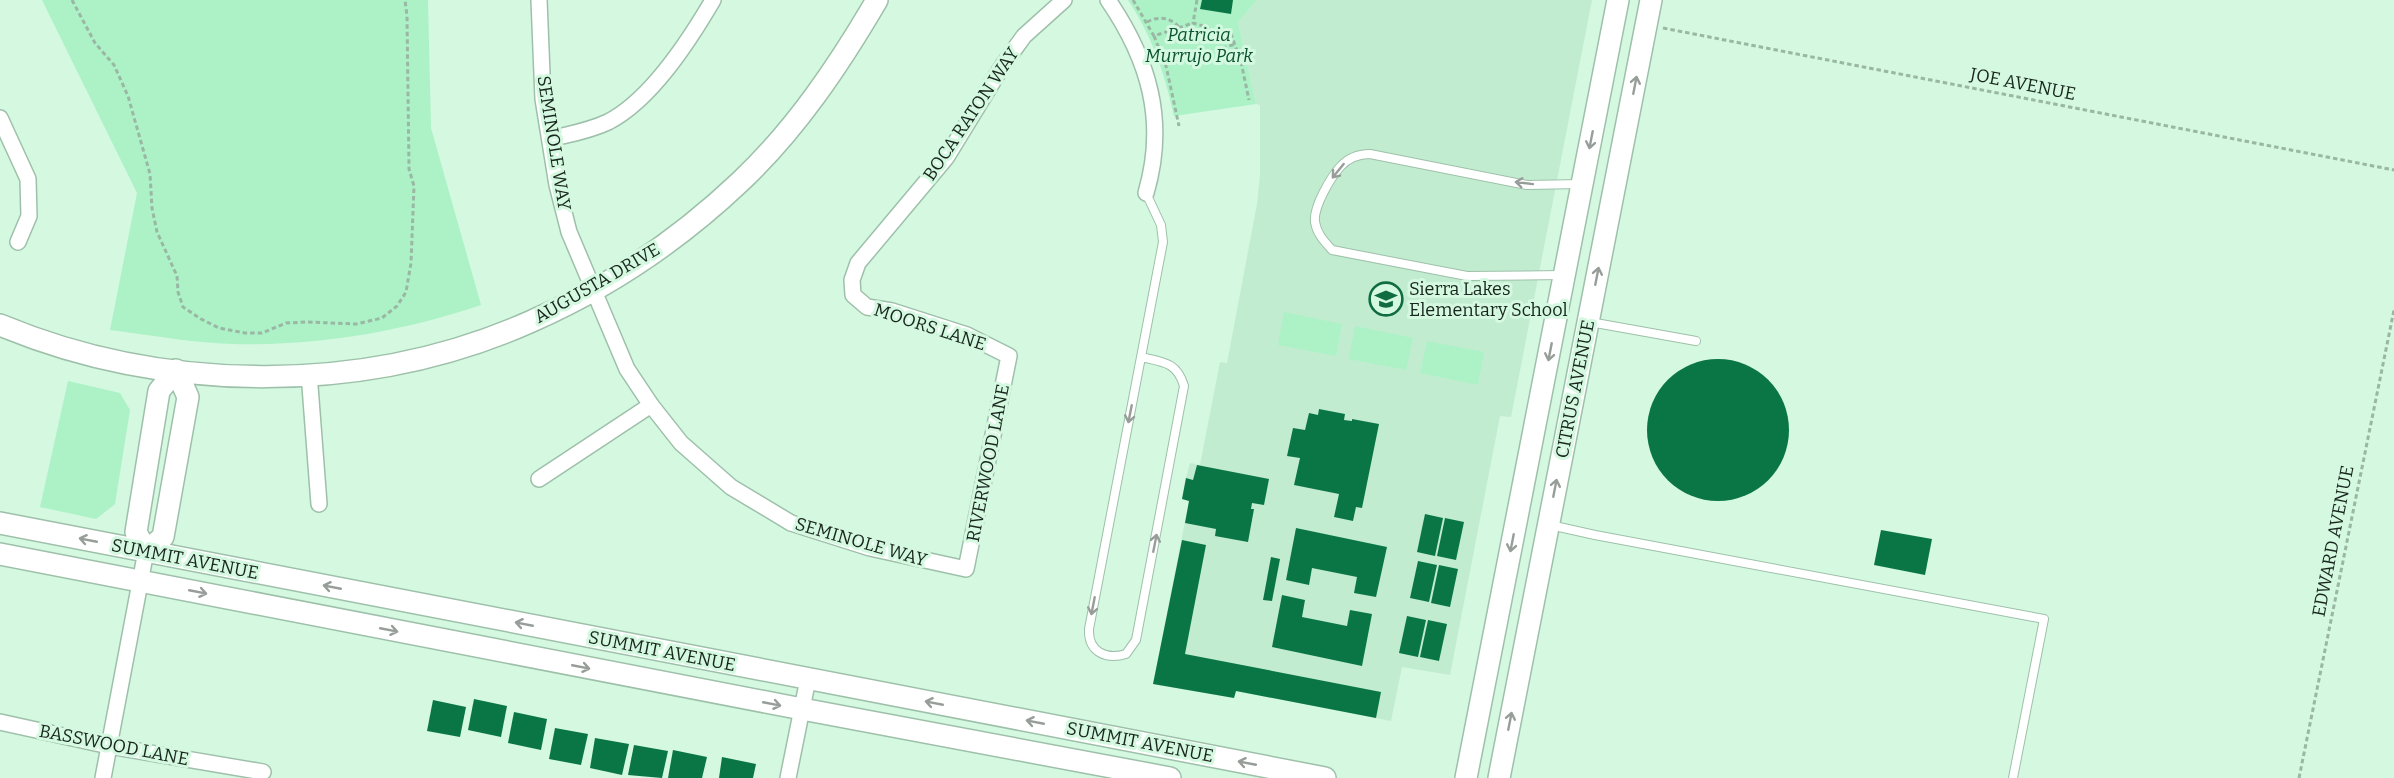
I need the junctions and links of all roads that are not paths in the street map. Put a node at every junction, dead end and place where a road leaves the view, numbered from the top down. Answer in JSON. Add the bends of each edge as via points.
{"nodes":[{"id":1,"x":539,"y":0,"type":"edge"},
{"id":2,"x":713,"y":0,"type":"edge"},
{"id":3,"x":877,"y":0,"type":"edge"},
{"id":4,"x":1064,"y":0,"type":"edge"},
{"id":5,"x":1108,"y":0,"type":"edge"},
{"id":6,"x":1618,"y":0,"type":"edge"},
{"id":7,"x":1651,"y":0,"type":"edge"},
{"id":8,"x":0,"y":118,"type":"edge"},
{"id":9,"x":550,"y":139,"type":"junction"},
{"id":10,"x":1582,"y":184,"type":"junction"},
{"id":11,"x":1146,"y":193,"type":"joint"},
{"id":12,"x":18,"y":242,"type":"dead end"},
{"id":13,"x":1565,"y":275,"type":"junction"},
{"id":14,"x":594,"y":288,"type":"junction"},
{"id":15,"x":853,"y":295,"type":"joint"},
{"id":16,"x":1588,"y":321,"type":"junction"},
{"id":17,"x":0,"y":325,"type":"edge"},
{"id":18,"x":1696,"y":341,"type":"dead end"},
{"id":19,"x":1009,"y":356,"type":"joint"},
{"id":20,"x":1141,"y":357,"type":"junction"},
{"id":21,"x":176,"y":370,"type":"junction"},
{"id":22,"x":309,"y":374,"type":"junction"},
{"id":23,"x":651,"y":405,"type":"junction"},
{"id":24,"x":539,"y":479,"type":"dead end"},
{"id":25,"x":319,"y":504,"type":"dead end"},
{"id":26,"x":0,"y":523,"type":"edge"},
{"id":27,"x":1548,"y":524,"type":"junction"},
{"id":28,"x":146,"y":551,"type":"junction"},
{"id":29,"x":0,"y":554,"type":"edge"},
{"id":30,"x":966,"y":569,"type":"joint"},
{"id":31,"x":141,"y":581,"type":"junction"},
{"id":32,"x":808,"y":678,"type":"junction"},
{"id":33,"x":802,"y":709,"type":"junction"},
{"id":34,"x":0,"y":722,"type":"edge"},
{"id":35,"x":109,"y":746,"type":"junction"},
{"id":36,"x":263,"y":772,"type":"dead end"},
{"id":37,"x":103,"y":778,"type":"edge"},
{"id":38,"x":788,"y":778,"type":"edge"},
{"id":39,"x":1170,"y":778,"type":"edge"},
{"id":40,"x":1325,"y":778,"type":"edge"},
{"id":41,"x":1466,"y":778,"type":"edge"},
{"id":42,"x":1498,"y":778,"type":"edge"},
{"id":43,"x":2013,"y":778,"type":"edge"}],
"edges":[{"from":1,"to":9,"type":"street","name":"SEMINOLE WAY","via":[[543,99]]},
{"from":2,"to":9,"type":"street","via":[[666,71],[631,105],[584,132]]},
{"from":3,"to":14,"type":"main road","name":"AUGUSTA DRIVE","via":[[824,85],[743,180],[672,239]]},
{"from":4,"to":15,"type":"street","name":"BOCA RATON WAY","via":[[1024,36],[946,158],[858,263],[852,280]]},
{"from":5,"to":11,"type":"street","via":[[1125,26],[1151,88],[1155,149]]},
{"from":6,"to":10,"type":"main road","name":"CITRUS AVENUE","one_way":true},
{"from":16,"to":7,"type":"main road","name":"CITRUS AVENUE","one_way":true},
{"from":8,"to":12,"type":"street","via":[[28,179],[28,216]]},
{"from":9,"to":14,"type":"street","name":"SEMINOLE WAY","via":[[569,232]]},
{"from":10,"to":13,"type":"main road","name":"CITRUS AVENUE"},
{"from":10,"to":13,"type":"lane","one_way":true,"via":[[1527,184],[1358,154],[1341,166],[1323,193],[1314,219],[1318,233],[1332,250],[1467,276]]},
{"from":11,"to":20,"type":"lane","via":[[1161,225],[1163,242]]},
{"from":13,"to":41,"type":"main road","name":"CITRUS AVENUE","one_way":true},
{"from":14,"to":22,"type":"main road","name":"AUGUSTA DRIVE","via":[[531,322],[472,343],[395,362]]},
{"from":14,"to":23,"type":"street","name":"SEMINOLE WAY","via":[[627,369]]},
{"from":15,"to":19,"type":"street","name":"MOORS LANE","via":[[867,307],[967,335]]},
{"from":16,"to":18,"type":"lane"},
{"from":27,"to":16,"type":"main road","name":"CITRUS AVENUE","one_way":true},
{"from":17,"to":21,"type":"main road","name":"AUGUSTA DRIVE","via":[[72,351]]},
{"from":19,"to":30,"type":"street","name":"RIVERWOOD LANE"},
{"from":20,"to":20,"type":"lane","one_way":true,"via":[[1089,629],[1091,643],[1108,657],[1125,654],[1136,640],[1184,386],[1178,370]]},
{"from":21,"to":22,"type":"main road","name":"AUGUSTA DRIVE","via":[[228,376]]},
{"from":21,"to":28,"type":"main road","via":[[158,395],[136,532]]},
{"from":21,"to":28,"type":"main road","via":[[188,397],[164,537]]},
{"from":22,"to":25,"type":"street"},
{"from":23,"to":24,"type":"street"},
{"from":23,"to":30,"type":"street","name":"SEMINOLE WAY","via":[[681,443],[731,487],[791,523],[870,548]]},
{"from":28,"to":26,"type":"main road","name":"SUMMIT AVENUE","one_way":true},
{"from":42,"to":27,"type":"main road","name":"CITRUS AVENUE","one_way":true},
{"from":27,"to":43,"type":"lane","via":[[2044,619]]},
{"from":28,"to":31,"type":"street"},
{"from":32,"to":28,"type":"main road","name":"SUMMIT AVENUE","one_way":true},
{"from":29,"to":31,"type":"main road","name":"SUMMIT AVENUE"},
{"from":31,"to":33,"type":"main road","name":"SUMMIT AVENUE","one_way":true},
{"from":31,"to":35,"type":"street"},
{"from":32,"to":33,"type":"street"},
{"from":40,"to":32,"type":"main road","name":"SUMMIT AVENUE","one_way":true},
{"from":33,"to":38,"type":"street"},
{"from":33,"to":39,"type":"main road","name":"SUMMIT AVENUE"},
{"from":34,"to":35,"type":"street","name":"BASSWOOD LANE"},
{"from":35,"to":36,"type":"street","name":"BASSWOOD LANE"},
{"from":35,"to":37,"type":"street"}]}
